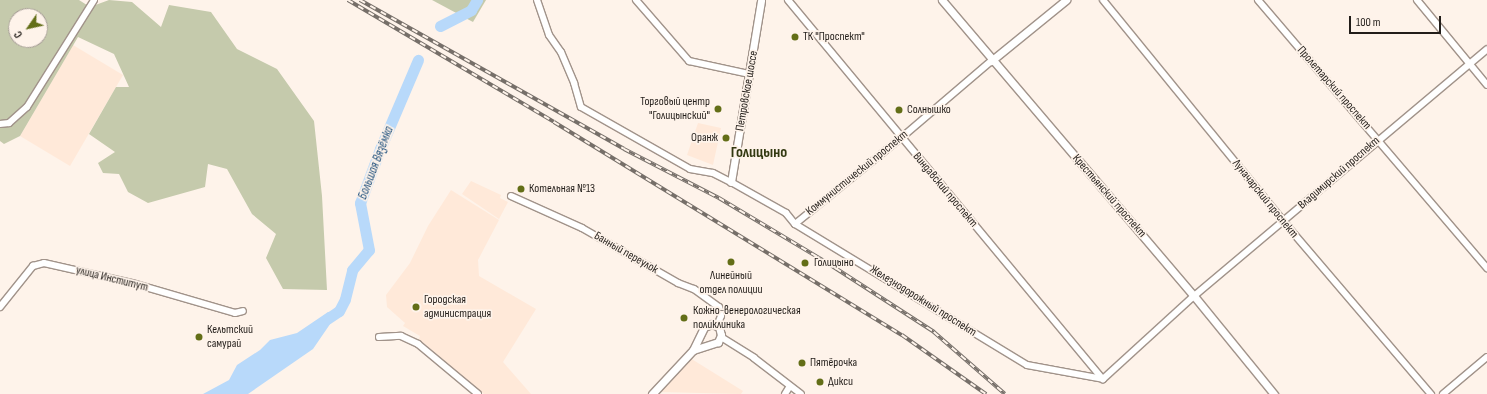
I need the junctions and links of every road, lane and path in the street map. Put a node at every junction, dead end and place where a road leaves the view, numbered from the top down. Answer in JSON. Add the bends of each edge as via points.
{"nodes":[{"id":1,"x":94,"y":0,"type":"edge"},
{"id":2,"x":536,"y":0,"type":"edge"},
{"id":3,"x":636,"y":0,"type":"edge"},
{"id":4,"x":761,"y":0,"type":"edge"},
{"id":5,"x":788,"y":0,"type":"edge"},
{"id":6,"x":942,"y":0,"type":"edge"},
{"id":7,"x":1066,"y":0,"type":"edge"},
{"id":8,"x":1103,"y":0,"type":"edge"},
{"id":9,"x":1258,"y":0,"type":"edge"},
{"id":10,"x":1417,"y":0,"type":"edge"},
{"id":11,"x":1487,"y":48,"type":"edge"},
{"id":12,"x":991,"y":61,"type":"junction"},
{"id":13,"x":1469,"y":64,"type":"junction"},
{"id":14,"x":749,"y":74,"type":"junction"},
{"id":15,"x":1487,"y":85,"type":"edge"},
{"id":16,"x":0,"y":124,"type":"edge"},
{"id":17,"x":901,"y":138,"type":"junction"},
{"id":18,"x":1378,"y":139,"type":"junction"},
{"id":19,"x":731,"y":182,"type":"junction"},
{"id":20,"x":511,"y":196,"type":"dead end"},
{"id":21,"x":1282,"y":221,"type":"junction"},
{"id":22,"x":795,"y":224,"type":"junction"},
{"id":23,"x":1487,"y":268,"type":"edge"},
{"id":24,"x":1194,"y":296,"type":"junction"},
{"id":25,"x":0,"y":308,"type":"edge"},
{"id":26,"x":243,"y":311,"type":"dead end"},
{"id":27,"x":718,"y":326,"type":"junction"},
{"id":28,"x":702,"y":332,"type":"junction"},
{"id":29,"x":379,"y":337,"type":"dead end"},
{"id":30,"x":721,"y":337,"type":"junction"},
{"id":31,"x":710,"y":344,"type":"junction"},
{"id":32,"x":693,"y":350,"type":"junction"},
{"id":33,"x":1487,"y":357,"type":"edge"},
{"id":34,"x":1103,"y":380,"type":"junction"},
{"id":35,"x":790,"y":386,"type":"junction"},
{"id":36,"x":478,"y":394,"type":"edge"},
{"id":37,"x":652,"y":394,"type":"edge"},
{"id":38,"x":785,"y":394,"type":"edge"},
{"id":39,"x":801,"y":394,"type":"edge"},
{"id":40,"x":1274,"y":394,"type":"edge"},
{"id":41,"x":1431,"y":394,"type":"edge"},
{"id":42,"x":1442,"y":394,"type":"edge"}],
"edges":[{"from":1,"to":16,"type":"street","via":[[26,107],[9,123]]},
{"from":2,"to":19,"type":"street","name":"Железнодорожный проспект","via":[[550,35],[561,52],[581,107],[690,169],[713,173]]},
{"from":3,"to":14,"type":"street","via":[[689,61]]},
{"from":4,"to":14,"type":"street","name":"Петровское шоссе"},
{"from":5,"to":17,"type":"street","name":"Виндавский проспект"},
{"from":6,"to":12,"type":"street","name":"Крестьянский проспект"},
{"from":7,"to":12,"type":"street","name":"Коммунистический проспект"},
{"from":8,"to":21,"type":"street","name":"Луначарский проспект"},
{"from":9,"to":18,"type":"street","name":"Пролетарский проспект"},
{"from":10,"to":13,"type":"street"},
{"from":11,"to":13,"type":"street","name":"Владимирский проспект"},
{"from":12,"to":17,"type":"street","name":"Коммунистический проспект"},
{"from":12,"to":24,"type":"street","name":"Крестьянский проспект"},
{"from":13,"to":15,"type":"street"},
{"from":13,"to":18,"type":"street","name":"Владимирский проспект"},
{"from":14,"to":19,"type":"street","name":"Петровское шоссе"},
{"from":17,"to":22,"type":"street","name":"Коммунистический проспект"},
{"from":17,"to":34,"type":"street","name":"Виндавский проспект"},
{"from":18,"to":21,"type":"street","name":"Владимирский проспект"},
{"from":18,"to":23,"type":"street","name":"Пролетарский проспект"},
{"from":19,"to":22,"type":"street","name":"Железнодорожный проспект","via":[[786,213]]},
{"from":20,"to":27,"type":"street","name":"Банный переулок","via":[[582,228],[678,283],[690,286],[719,307]]},
{"from":21,"to":24,"type":"street","name":"Владимирский проспект"},
{"from":21,"to":41,"type":"street","name":"Луначарский проспект"},
{"from":22,"to":34,"type":"street","name":"Железнодорожный проспект","via":[[1028,365]]},
{"from":24,"to":34,"type":"street","name":"Владимирский проспект"},
{"from":24,"to":40,"type":"street","name":"Крестьянский проспект"},
{"from":25,"to":26,"type":"street","name":"улица Институт","via":[[33,266],[44,263],[132,283],[235,313]]},
{"from":27,"to":28,"type":"street","via":[[708,325]]},
{"from":27,"to":30,"type":"street"},
{"from":28,"to":31,"type":"street","via":[[703,340]]},
{"from":28,"to":32,"type":"street"},
{"from":29,"to":36,"type":"street","via":[[401,336],[418,344]]},
{"from":30,"to":31,"type":"street","via":[[716,343]]},
{"from":30,"to":35,"type":"street"},
{"from":31,"to":32,"type":"street"},
{"from":32,"to":37,"type":"street"},
{"from":33,"to":42,"type":"street"},
{"from":35,"to":38,"type":"street"},
{"from":35,"to":39,"type":"street"}]}
